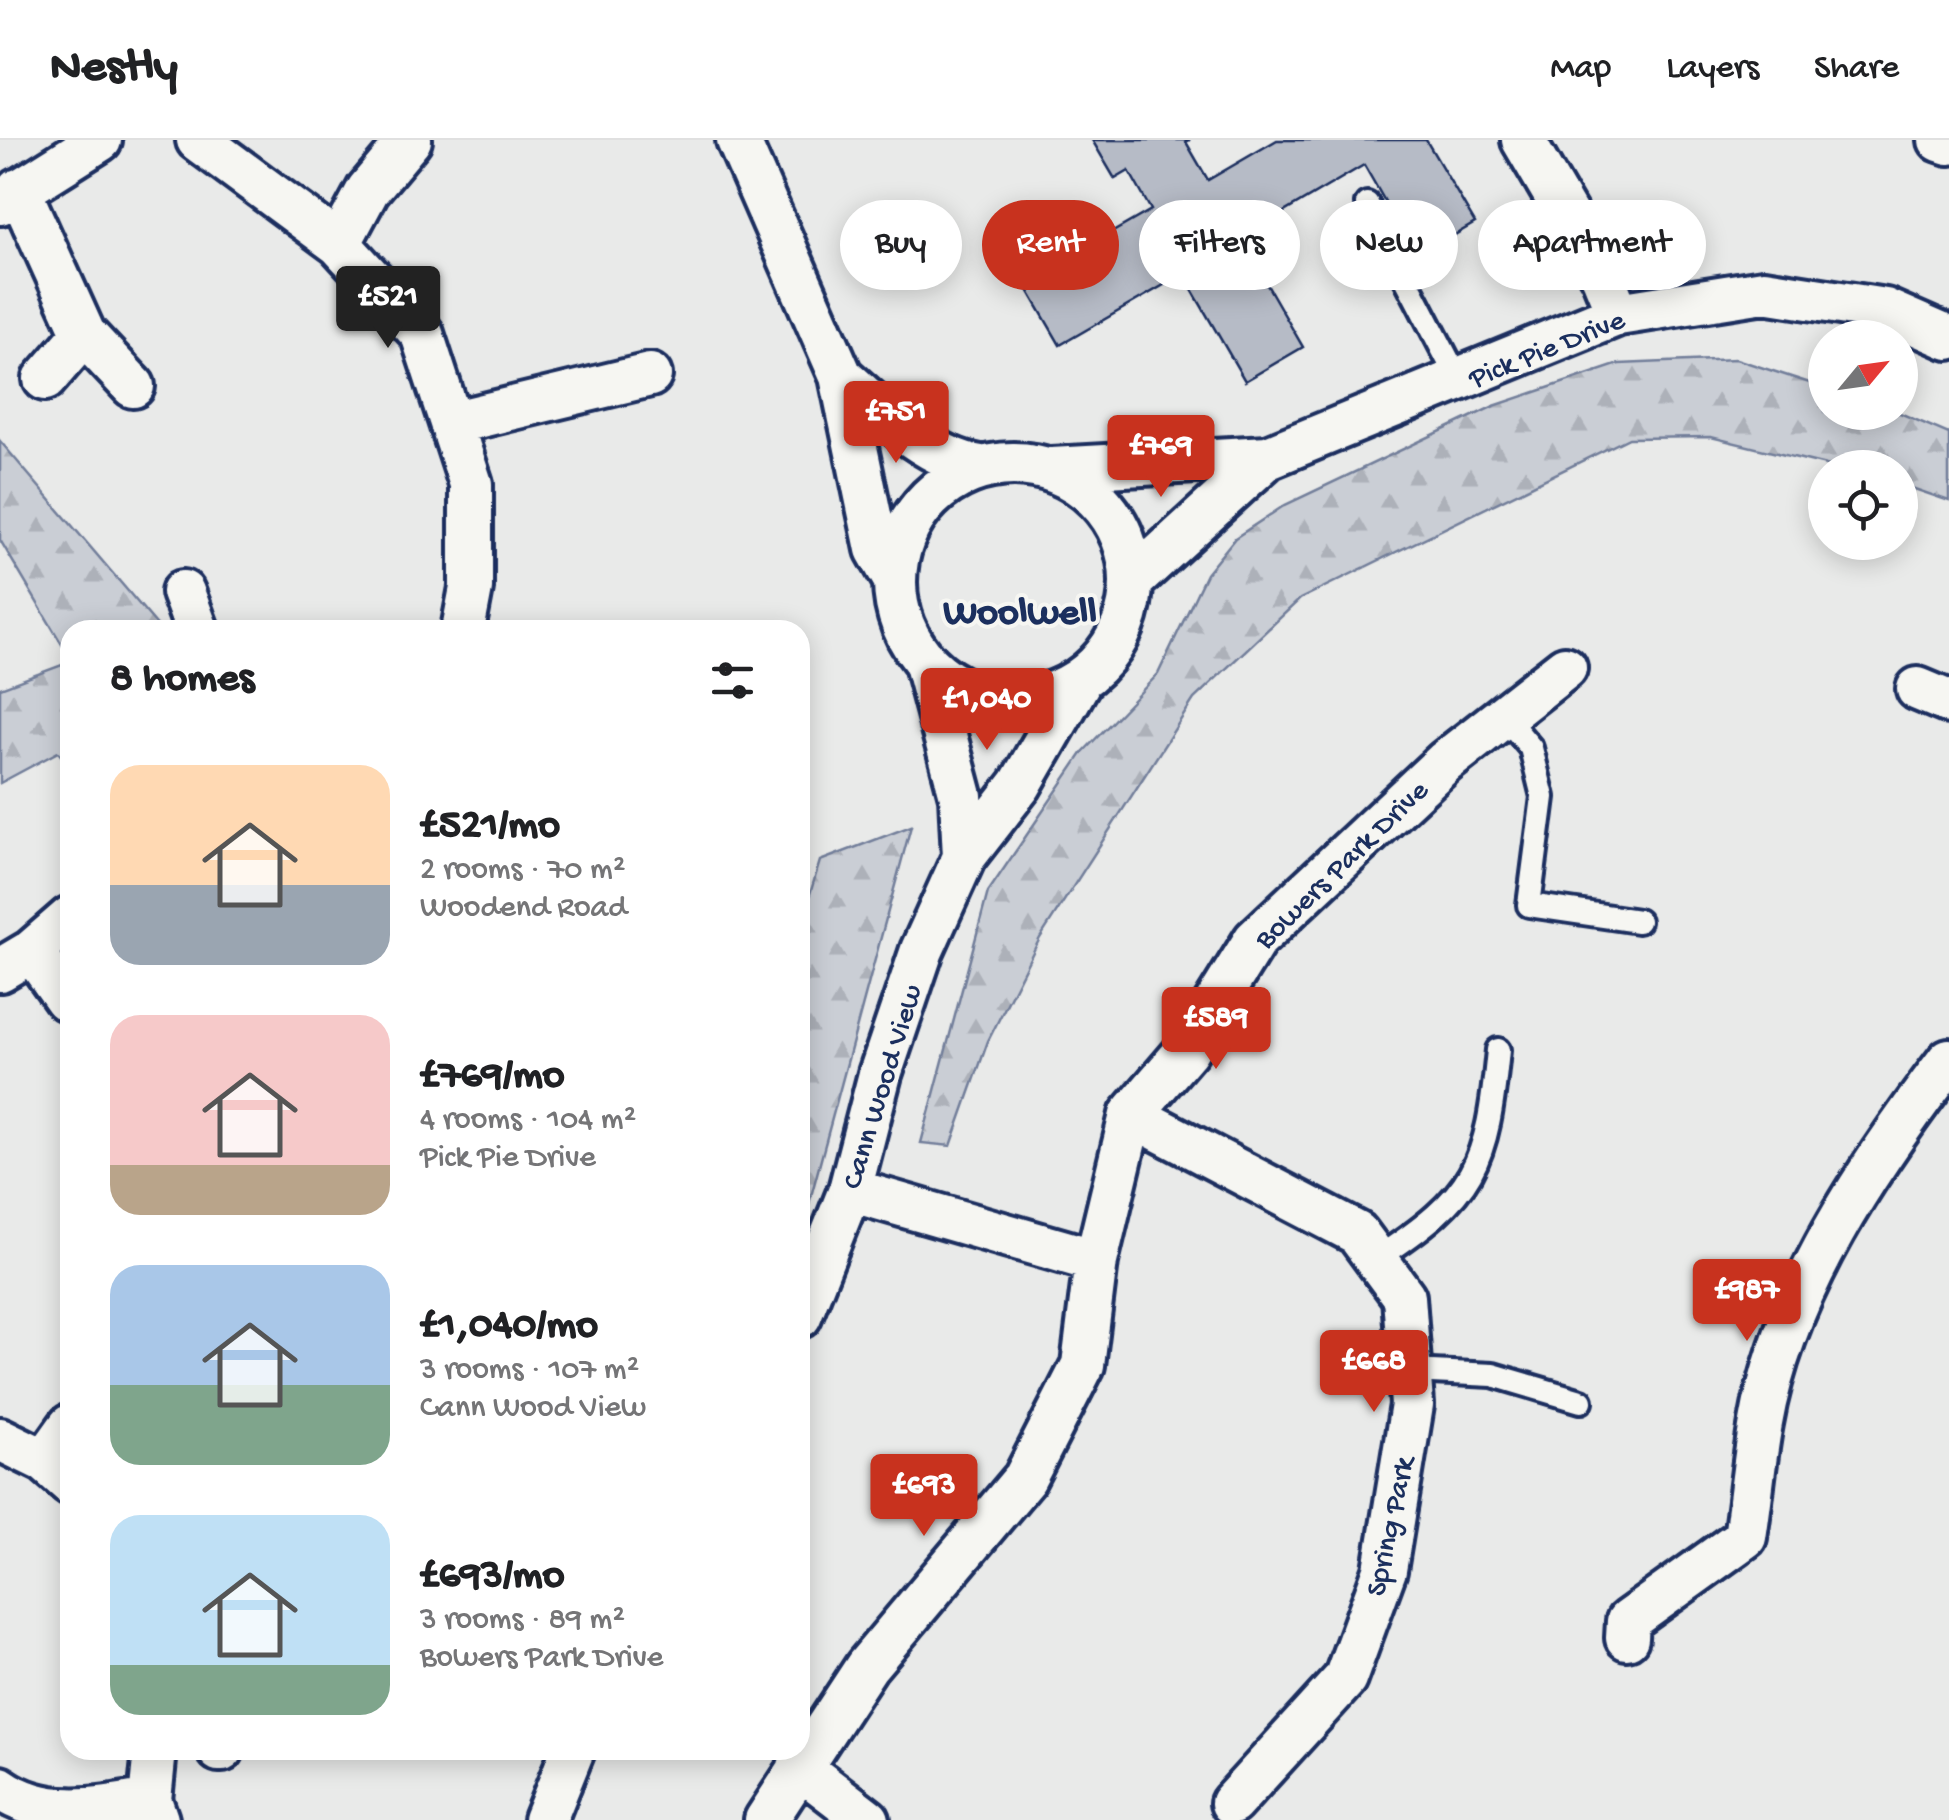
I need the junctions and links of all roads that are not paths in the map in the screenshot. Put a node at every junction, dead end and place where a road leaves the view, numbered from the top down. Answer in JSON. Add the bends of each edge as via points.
{"nodes":[{"id":1,"x":100,"y":140,"type":"edge"},
{"id":2,"x":198,"y":140,"type":"edge"},
{"id":3,"x":410,"y":140,"type":"edge"},
{"id":4,"x":738,"y":140,"type":"edge"},
{"id":5,"x":1523,"y":140,"type":"edge"},
{"id":6,"x":1940,"y":140,"type":"edge"},
{"id":7,"x":1949,"y":143,"type":"edge"},
{"id":8,"x":9,"y":196,"type":"edge"},
{"id":9,"x":339,"y":244,"type":"junction"},
{"id":10,"x":1412,"y":290,"type":"edge"},
{"id":11,"x":1618,"y":314,"type":"junction"},
{"id":12,"x":84,"y":334,"type":"junction"},
{"id":13,"x":1949,"y":338,"type":"edge"},
{"id":14,"x":650,"y":375,"type":"dead end"},
{"id":15,"x":841,"y":376,"type":"junction"},
{"id":16,"x":45,"y":379,"type":"dead end"},
{"id":17,"x":1459,"y":381,"type":"junction"},
{"id":18,"x":134,"y":386,"type":"dead end"},
{"id":19,"x":451,"y":422,"type":"junction"},
{"id":20,"x":1268,"y":458,"type":"junction"},
{"id":21,"x":980,"y":466,"type":"junction"},
{"id":22,"x":1052,"y":469,"type":"junction"},
{"id":23,"x":893,"y":577,"type":"junction"},
{"id":24,"x":1131,"y":582,"type":"junction"},
{"id":25,"x":466,"y":620,"type":"edge"},
{"id":26,"x":926,"y":664,"type":"junction"},
{"id":27,"x":1565,"y":668,"type":"dead end"},
{"id":28,"x":1081,"y":679,"type":"junction"},
{"id":29,"x":1504,"y":716,"type":"junction"},
{"id":30,"x":964,"y":856,"type":"junction"},
{"id":31,"x":1638,"y":922,"type":"dead end"},
{"id":32,"x":60,"y":926,"type":"edge"},
{"id":33,"x":16,"y":961,"type":"edge"},
{"id":34,"x":60,"y":994,"type":"edge"},
{"id":35,"x":1498,"y":1050,"type":"dead end"},
{"id":36,"x":1946,"y":1069,"type":"edge"},
{"id":37,"x":1130,"y":1116,"type":"junction"},
{"id":38,"x":850,"y":1190,"type":"junction"},
{"id":39,"x":1376,"y":1259,"type":"junction"},
{"id":40,"x":1096,"y":1260,"type":"junction"},
{"id":41,"x":810,"y":1291,"type":"edge"},
{"id":42,"x":1411,"y":1371,"type":"junction"},
{"id":43,"x":1581,"y":1402,"type":"dead end"},
{"id":44,"x":0,"y":1439,"type":"edge"},
{"id":45,"x":58,"y":1472,"type":"edge"},
{"id":46,"x":1626,"y":1638,"type":"dead end"},
{"id":47,"x":810,"y":1750,"type":"edge"},
{"id":48,"x":156,"y":1760,"type":"edge"},
{"id":49,"x":569,"y":1760,"type":"edge"},
{"id":50,"x":803,"y":1760,"type":"edge"},
{"id":51,"x":799,"y":1766,"type":"junction"},
{"id":52,"x":0,"y":1788,"type":"edge"},
{"id":53,"x":1232,"y":1803,"type":"dead end"},
{"id":54,"x":154,"y":1810,"type":"edge"},
{"id":55,"x":545,"y":1820,"type":"edge"},
{"id":56,"x":766,"y":1820,"type":"edge"},
{"id":57,"x":868,"y":1820,"type":"edge"}],
"edges":[{"from":1,"to":8,"type":"street"},
{"from":2,"to":9,"type":"street"},
{"from":3,"to":9,"type":"street","via":[[368,190]]},
{"from":4,"to":15,"type":"street"},
{"from":5,"to":11,"type":"street"},
{"from":6,"to":7,"type":"street"},
{"from":8,"to":12,"type":"street"},
{"from":9,"to":19,"type":"street","via":[[422,334]]},
{"from":10,"to":17,"type":"lane"},
{"from":11,"to":13,"type":"street","name":"Pick Pie Drive","via":[[1764,291],[1886,310]]},
{"from":11,"to":17,"type":"street","name":"Pick Pie Drive"},
{"from":12,"to":16,"type":"street"},
{"from":12,"to":18,"type":"street"},
{"from":14,"to":19,"type":"street"},
{"from":15,"to":21,"type":"street","via":[[898,426],[954,462]]},
{"from":15,"to":23,"type":"street","via":[[877,549]]},
{"from":17,"to":20,"type":"street","name":"Pick Pie Drive"},
{"from":19,"to":25,"type":"street","via":[[471,484]]},
{"from":20,"to":22,"type":"street","name":"Pick Pie Drive"},
{"from":20,"to":24,"type":"street","name":"Pick Pie Drive"},
{"from":21,"to":22,"type":"street","via":[[1016,462]]},
{"from":21,"to":23,"type":"street","via":[[936,490],[905,530]]},
{"from":22,"to":24,"type":"street","via":[[1085,487],[1110,514],[1126,546]]},
{"from":23,"to":26,"type":"street","via":[[901,624]]},
{"from":24,"to":28,"type":"street","via":[[1125,620],[1108,653]]},
{"from":26,"to":28,"type":"street","via":[[968,691],[1018,701]]},
{"from":26,"to":30,"type":"street","name":"Cann Wood View","via":[[962,796]]},
{"from":27,"to":29,"type":"street","name":"Bowers Park Drive"},
{"from":28,"to":30,"type":"street","name":"Cann Wood View","via":[[1020,785]]},
{"from":29,"to":31,"type":"lane","via":[[1531,748],[1543,797],[1529,905]]},
{"from":29,"to":37,"type":"street","name":"Bowers Park Drive","via":[[1445,762],[1254,940],[1187,1050]]},
{"from":30,"to":38,"type":"street","name":"Cann Wood View","via":[[922,950]]},
{"from":32,"to":33,"type":"street"},
{"from":33,"to":34,"type":"street"},
{"from":35,"to":39,"type":"lane","via":[[1481,1159],[1453,1201]]},
{"from":36,"to":46,"type":"street","via":[[1836,1224],[1796,1308],[1761,1423],[1745,1537],[1628,1621]]},
{"from":37,"to":39,"type":"street","name":"Spring Park","via":[[1357,1232]]},
{"from":37,"to":40,"type":"street","name":"Bowers Park Drive"},
{"from":38,"to":40,"type":"street"},
{"from":38,"to":41,"type":"street","name":"Cann Wood View"},
{"from":39,"to":42,"type":"street","name":"Spring Park","via":[[1404,1297]]},
{"from":40,"to":47,"type":"street","name":"Bowers Park Drive","via":[[1083,1365],[1024,1478],[867,1666]]},
{"from":42,"to":43,"type":"lane","via":[[1493,1375]]},
{"from":42,"to":53,"type":"street","name":"Spring Park","via":[[1412,1405],[1385,1570],[1345,1679]]},
{"from":44,"to":45,"type":"street"},
{"from":48,"to":54,"type":"street"},
{"from":49,"to":55,"type":"street"},
{"from":50,"to":51,"type":"street","name":"Bowers Park Drive"},
{"from":51,"to":56,"type":"street","name":"Bowers Park Drive"},
{"from":51,"to":57,"type":"street"},
{"from":52,"to":54,"type":"street","via":[[19,1802],[83,1813]]}]}
